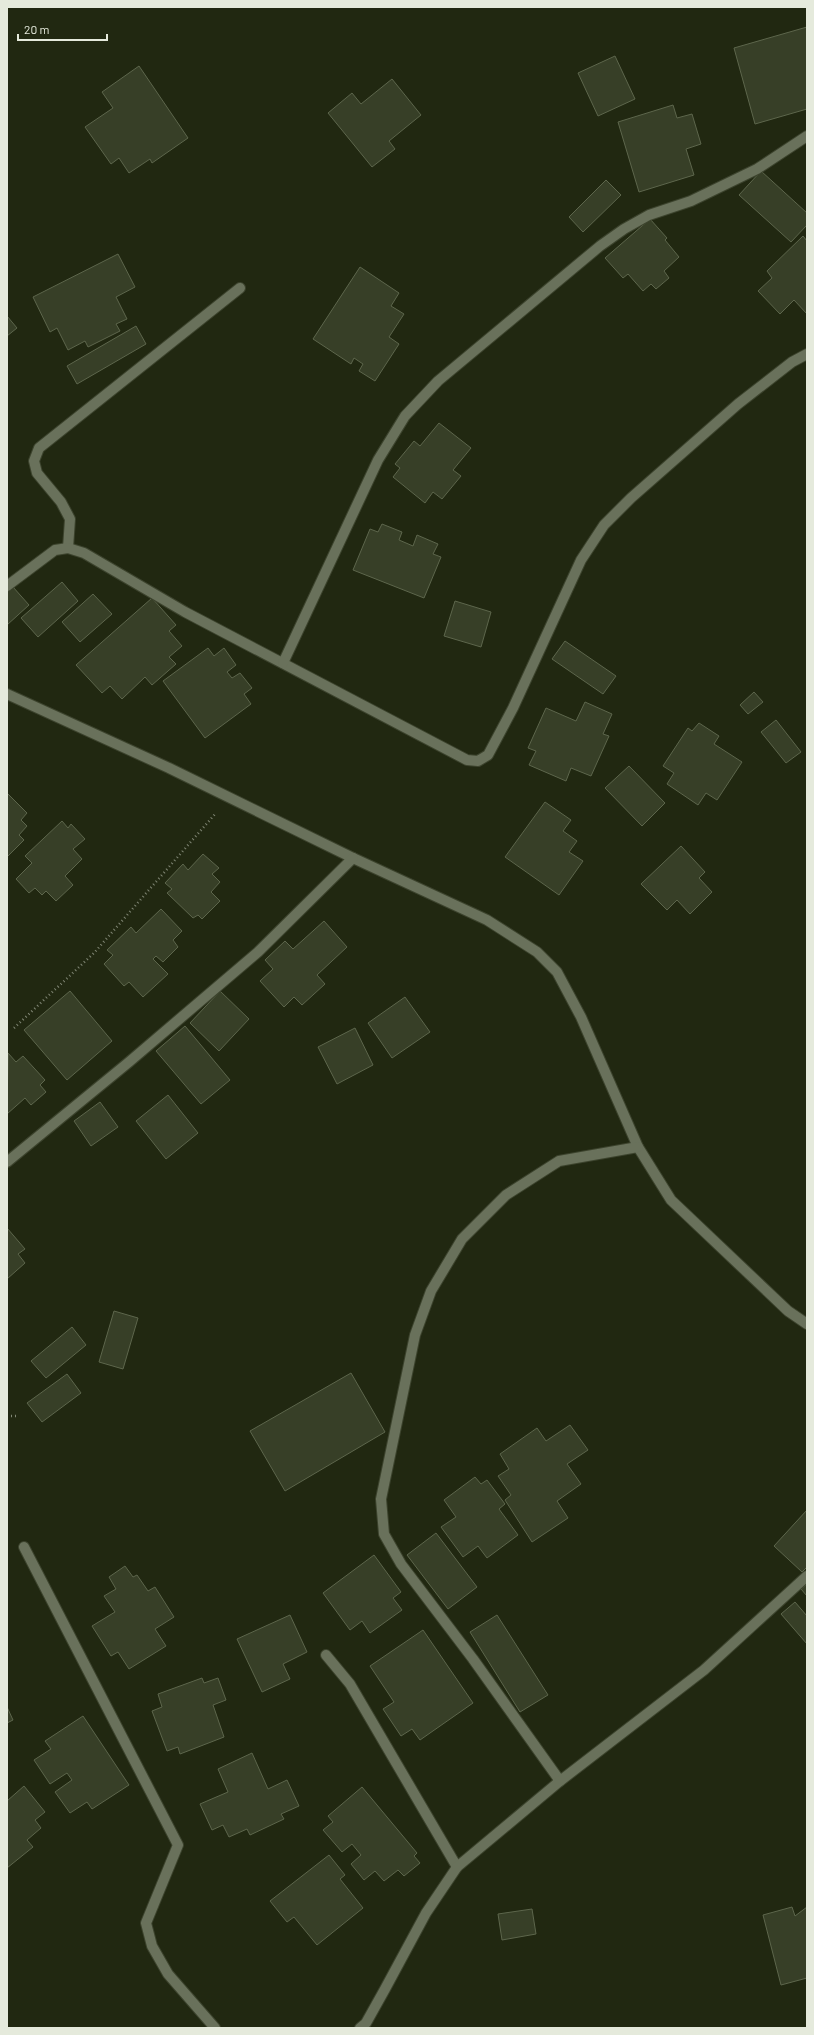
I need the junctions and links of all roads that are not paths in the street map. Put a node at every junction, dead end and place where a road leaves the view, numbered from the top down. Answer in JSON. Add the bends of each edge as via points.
{"nodes":[{"id":1,"x":807,"y":136,"type":"edge"},
{"id":2,"x":240,"y":288,"type":"dead end"},
{"id":3,"x":807,"y":354,"type":"edge"},
{"id":4,"x":68,"y":548,"type":"junction"},
{"id":5,"x":7,"y":586,"type":"edge"},
{"id":6,"x":283,"y":663,"type":"junction"},
{"id":7,"x":7,"y":694,"type":"edge"},
{"id":8,"x":354,"y":858,"type":"junction"},
{"id":9,"x":638,"y":1147,"type":"junction"},
{"id":10,"x":7,"y":1162,"type":"edge"},
{"id":11,"x":807,"y":1324,"type":"edge"},
{"id":12,"x":24,"y":1547,"type":"dead end"},
{"id":13,"x":807,"y":1576,"type":"edge"},
{"id":14,"x":326,"y":1654,"type":"dead end"},
{"id":15,"x":560,"y":1781,"type":"junction"},
{"id":16,"x":457,"y":1867,"type":"junction"},
{"id":17,"x":215,"y":2028,"type":"edge"},
{"id":18,"x":360,"y":2028,"type":"edge"}],
"edges":[{"from":1,"to":6,"type":"street","via":[[756,169],[691,201],[649,215],[624,229],[600,246],[438,382],[405,416],[378,460]]},
{"from":2,"to":4,"type":"street","via":[[39,448],[34,461],[37,474],[61,502],[70,519]]},
{"from":3,"to":6,"type":"street","via":[[792,362],[738,404],[604,525],[581,560],[513,708],[488,755],[478,761],[467,760]]},
{"from":4,"to":5,"type":"street","via":[[55,550]]},
{"from":4,"to":6,"type":"street","via":[[84,553],[185,612]]},
{"from":7,"to":8,"type":"street","via":[[170,768]]},
{"from":8,"to":9,"type":"street","via":[[487,920],[537,952],[557,972],[581,1016]]},
{"from":8,"to":10,"type":"street","via":[[258,952]]},
{"from":9,"to":11,"type":"street","via":[[671,1200],[788,1311]]},
{"from":9,"to":15,"type":"street","via":[[559,1161],[506,1195],[462,1239],[431,1291],[415,1335],[381,1499],[384,1534],[401,1564],[474,1659]]},
{"from":12,"to":17,"type":"street","via":[[178,1845],[146,1923],[152,1946],[168,1974]]},
{"from":13,"to":15,"type":"street","via":[[704,1670]]},
{"from":14,"to":16,"type":"street","via":[[350,1684]]},
{"from":15,"to":16,"type":"street"},
{"from":16,"to":18,"type":"street","via":[[426,1913],[386,1989],[366,2023]]}]}
